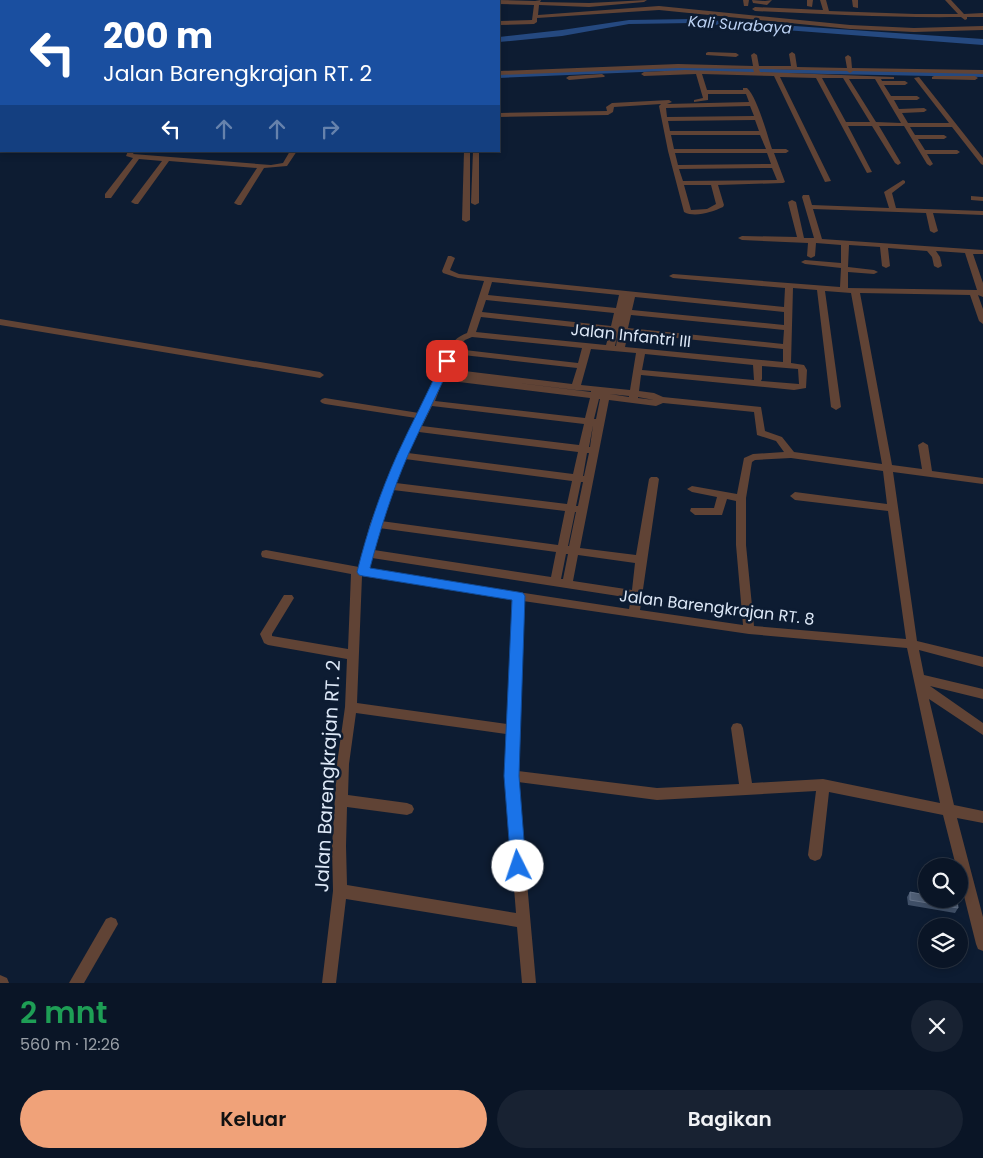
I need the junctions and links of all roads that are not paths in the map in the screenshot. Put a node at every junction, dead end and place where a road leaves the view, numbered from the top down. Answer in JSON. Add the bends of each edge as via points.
{"nodes":[{"id":1,"x":644,"y":0,"type":"edge"},
{"id":2,"x":769,"y":0,"type":"edge"},
{"id":3,"x":790,"y":0,"type":"edge"},
{"id":4,"x":823,"y":0,"type":"edge"},
{"id":5,"x":855,"y":0,"type":"edge"},
{"id":6,"x":948,"y":0,"type":"edge"},
{"id":7,"x":537,"y":1,"type":"edge"},
{"id":8,"x":755,"y":1,"type":"edge"},
{"id":9,"x":500,"y":2,"type":"edge"},
{"id":10,"x":894,"y":6,"type":"dead end"},
{"id":11,"x":790,"y":7,"type":"dead end"},
{"id":12,"x":856,"y":7,"type":"dead end"},
{"id":13,"x":755,"y":9,"type":"junction"},
{"id":14,"x":769,"y":10,"type":"junction"},
{"id":15,"x":804,"y":12,"type":"junction"},
{"id":16,"x":827,"y":13,"type":"junction"},
{"id":17,"x":862,"y":13,"type":"junction"},
{"id":18,"x":897,"y":15,"type":"junction"},
{"id":19,"x":963,"y":15,"type":"junction"},
{"id":20,"x":983,"y":15,"type":"edge"},
{"id":21,"x":755,"y":17,"type":"junction"},
{"id":22,"x":534,"y":18,"type":"junction"},
{"id":23,"x":769,"y":18,"type":"junction"},
{"id":24,"x":968,"y":20,"type":"junction"},
{"id":25,"x":805,"y":22,"type":"junction"},
{"id":26,"x":500,"y":23,"type":"edge"},
{"id":27,"x":828,"y":25,"type":"junction"},
{"id":28,"x":865,"y":28,"type":"junction"},
{"id":29,"x":980,"y":28,"type":"edge"},
{"id":30,"x":962,"y":29,"type":"junction"},
{"id":31,"x":708,"y":54,"type":"dead end"},
{"id":32,"x":792,"y":54,"type":"dead end"},
{"id":33,"x":754,"y":55,"type":"dead end"},
{"id":34,"x":848,"y":57,"type":"dead end"},
{"id":35,"x":879,"y":63,"type":"dead end"},
{"id":36,"x":738,"y":66,"type":"junction"},
{"id":37,"x":776,"y":69,"type":"junction"},
{"id":38,"x":794,"y":69,"type":"junction"},
{"id":39,"x":644,"y":70,"type":"junction"},
{"id":40,"x":850,"y":71,"type":"junction"},
{"id":41,"x":758,"y":72,"type":"junction"},
{"id":42,"x":983,"y":72,"type":"edge"},
{"id":43,"x":500,"y":73,"type":"edge"},
{"id":44,"x":699,"y":73,"type":"junction"},
{"id":45,"x":557,"y":74,"type":"junction"},
{"id":46,"x":743,"y":74,"type":"junction"},
{"id":47,"x":878,"y":77,"type":"junction"},
{"id":48,"x":917,"y":78,"type":"junction"},
{"id":49,"x":983,"y":78,"type":"edge"},
{"id":50,"x":500,"y":80,"type":"edge"},
{"id":51,"x":820,"y":80,"type":"junction"},
{"id":52,"x":848,"y":80,"type":"junction"},
{"id":53,"x":810,"y":82,"type":"dead end"},
{"id":54,"x":905,"y":83,"type":"dead end"},
{"id":55,"x":746,"y":91,"type":"junction"},
{"id":56,"x":704,"y":92,"type":"junction"},
{"id":57,"x":888,"y":98,"type":"junction"},
{"id":58,"x":917,"y":98,"type":"dead end"},
{"id":59,"x":751,"y":105,"type":"junction"},
{"id":60,"x":896,"y":110,"type":"junction"},
{"id":61,"x":924,"y":110,"type":"dead end"},
{"id":62,"x":500,"y":115,"type":"edge"},
{"id":63,"x":757,"y":118,"type":"junction"},
{"id":64,"x":664,"y":119,"type":"junction"},
{"id":65,"x":844,"y":124,"type":"junction"},
{"id":66,"x":875,"y":124,"type":"junction"},
{"id":67,"x":905,"y":124,"type":"junction"},
{"id":68,"x":952,"y":124,"type":"junction"},
{"id":69,"x":667,"y":133,"type":"junction"},
{"id":70,"x":763,"y":133,"type":"junction"},
{"id":71,"x":914,"y":137,"type":"junction"},
{"id":72,"x":944,"y":137,"type":"dead end"},
{"id":73,"x":671,"y":149,"type":"junction"},
{"id":74,"x":769,"y":149,"type":"junction"},
{"id":75,"x":786,"y":151,"type":"dead end"},
{"id":76,"x":293,"y":152,"type":"edge"},
{"id":77,"x":467,"y":152,"type":"edge"},
{"id":78,"x":476,"y":152,"type":"edge"},
{"id":79,"x":923,"y":152,"type":"junction"},
{"id":80,"x":957,"y":152,"type":"dead end"},
{"id":81,"x":134,"y":154,"type":"edge"},
{"id":82,"x":167,"y":159,"type":"junction"},
{"id":83,"x":898,"y":162,"type":"dead end"},
{"id":84,"x":983,"y":163,"type":"edge"},
{"id":85,"x":930,"y":164,"type":"dead end"},
{"id":86,"x":775,"y":166,"type":"junction"},
{"id":87,"x":261,"y":167,"type":"junction"},
{"id":88,"x":676,"y":168,"type":"junction"},
{"id":89,"x":869,"y":172,"type":"dead end"},
{"id":90,"x":827,"y":181,"type":"dead end"},
{"id":91,"x":903,"y":182,"type":"dead end"},
{"id":92,"x":680,"y":184,"type":"junction"},
{"id":93,"x":714,"y":184,"type":"junction"},
{"id":94,"x":108,"y":196,"type":"dead end"},
{"id":95,"x":806,"y":197,"type":"dead end"},
{"id":96,"x":974,"y":198,"type":"dead end"},
{"id":97,"x":983,"y":199,"type":"edge"},
{"id":98,"x":135,"y":202,"type":"dead end"},
{"id":99,"x":792,"y":202,"type":"dead end"},
{"id":100,"x":238,"y":203,"type":"dead end"},
{"id":101,"x":475,"y":203,"type":"dead end"},
{"id":102,"x":811,"y":210,"type":"junction"},
{"id":103,"x":893,"y":210,"type":"junction"},
{"id":104,"x":929,"y":211,"type":"junction"},
{"id":105,"x":795,"y":212,"type":"junction"},
{"id":106,"x":983,"y":213,"type":"edge"},
{"id":107,"x":466,"y":220,"type":"dead end"},
{"id":108,"x":934,"y":231,"type":"dead end"},
{"id":109,"x":742,"y":238,"type":"dead end"},
{"id":110,"x":801,"y":239,"type":"junction"},
{"id":111,"x":816,"y":240,"type":"junction"},
{"id":112,"x":845,"y":243,"type":"junction"},
{"id":113,"x":884,"y":246,"type":"junction"},
{"id":114,"x":930,"y":248,"type":"junction"},
{"id":115,"x":968,"y":251,"type":"junction"},
{"id":116,"x":983,"y":252,"type":"edge"},
{"id":117,"x":451,"y":258,"type":"dead end"},
{"id":118,"x":886,"y":266,"type":"dead end"},
{"id":119,"x":938,"y":266,"type":"dead end"},
{"id":120,"x":844,"y":268,"type":"junction"},
{"id":121,"x":874,"y":272,"type":"dead end"},
{"id":122,"x":673,"y":276,"type":"dead end"},
{"id":123,"x":489,"y":278,"type":"junction"},
{"id":124,"x":789,"y":285,"type":"junction"},
{"id":125,"x":821,"y":288,"type":"junction"},
{"id":126,"x":844,"y":290,"type":"junction"},
{"id":127,"x":854,"y":291,"type":"junction"},
{"id":128,"x":980,"y":293,"type":"edge"},
{"id":129,"x":627,"y":294,"type":"junction"},
{"id":130,"x":484,"y":297,"type":"junction"},
{"id":131,"x":788,"y":310,"type":"junction"},
{"id":132,"x":623,"y":311,"type":"junction"},
{"id":133,"x":477,"y":314,"type":"junction"},
{"id":134,"x":983,"y":321,"type":"edge"},
{"id":135,"x":0,"y":322,"type":"edge"},
{"id":136,"x":787,"y":328,"type":"junction"},
{"id":137,"x":619,"y":330,"type":"junction"},
{"id":138,"x":471,"y":334,"type":"junction"},
{"id":139,"x":587,"y":346,"type":"junction"},
{"id":140,"x":786,"y":347,"type":"junction"},
{"id":141,"x":615,"y":349,"type":"junction"},
{"id":142,"x":641,"y":351,"type":"junction"},
{"id":143,"x":450,"y":352,"type":"junction"},
{"id":144,"x":757,"y":363,"type":"junction"},
{"id":145,"x":580,"y":366,"type":"junction"},
{"id":146,"x":787,"y":366,"type":"junction"},
{"id":147,"x":637,"y":372,"type":"junction"},
{"id":148,"x":320,"y":374,"type":"dead end"},
{"id":149,"x":442,"y":374,"type":"junction"},
{"id":150,"x":758,"y":379,"type":"dead end"},
{"id":151,"x":576,"y":387,"type":"junction"},
{"id":152,"x":601,"y":393,"type":"junction"},
{"id":153,"x":633,"y":397,"type":"junction"},
{"id":154,"x":325,"y":401,"type":"dead end"},
{"id":155,"x":429,"y":403,"type":"junction"},
{"id":156,"x":836,"y":407,"type":"dead end"},
{"id":157,"x":421,"y":416,"type":"junction"},
{"id":158,"x":595,"y":422,"type":"junction"},
{"id":159,"x":415,"y":428,"type":"junction"},
{"id":160,"x":923,"y":445,"type":"dead end"},
{"id":161,"x":584,"y":449,"type":"junction"},
{"id":162,"x":595,"y":450,"type":"junction"},
{"id":163,"x":402,"y":455,"type":"junction"},
{"id":164,"x":791,"y":455,"type":"junction"},
{"id":165,"x":887,"y":467,"type":"junction"},
{"id":166,"x":927,"y":473,"type":"junction"},
{"id":167,"x":577,"y":478,"type":"junction"},
{"id":168,"x":654,"y":479,"type":"dead end"},
{"id":169,"x":588,"y":480,"type":"junction"},
{"id":170,"x":983,"y":481,"type":"edge"},
{"id":171,"x":391,"y":486,"type":"junction"},
{"id":172,"x":692,"y":489,"type":"dead end"},
{"id":173,"x":722,"y":495,"type":"junction"},
{"id":174,"x":795,"y":496,"type":"dead end"},
{"id":175,"x":741,"y":498,"type":"junction"},
{"id":176,"x":894,"y":508,"type":"junction"},
{"id":177,"x":570,"y":509,"type":"junction"},
{"id":178,"x":582,"y":510,"type":"junction"},
{"id":179,"x":695,"y":511,"type":"dead end"},
{"id":180,"x":375,"y":524,"type":"junction"},
{"id":181,"x":562,"y":549,"type":"junction"},
{"id":182,"x":574,"y":551,"type":"junction"},
{"id":183,"x":367,"y":553,"type":"junction"},
{"id":184,"x":266,"y":554,"type":"dead end"},
{"id":185,"x":640,"y":560,"type":"junction"},
{"id":186,"x":360,"y":572,"type":"junction"},
{"id":187,"x":555,"y":582,"type":"junction"},
{"id":188,"x":567,"y":584,"type":"junction"},
{"id":189,"x":638,"y":595,"type":"junction"},
{"id":190,"x":518,"y":596,"type":"junction"},
{"id":191,"x":288,"y":598,"type":"dead end"},
{"id":192,"x":634,"y":614,"type":"junction"},
{"id":193,"x":749,"y":630,"type":"junction"},
{"id":194,"x":912,"y":644,"type":"junction"},
{"id":195,"x":353,"y":655,"type":"junction"},
{"id":196,"x":983,"y":662,"type":"edge"},
{"id":197,"x":920,"y":682,"type":"junction"},
{"id":198,"x":983,"y":694,"type":"edge"},
{"id":199,"x":350,"y":707,"type":"junction"},
{"id":200,"x":738,"y":728,"type":"dead end"},
{"id":201,"x":515,"y":730,"type":"junction"},
{"id":202,"x":983,"y":730,"type":"edge"},
{"id":203,"x":511,"y":776,"type":"junction"},
{"id":204,"x":823,"y":786,"type":"junction"},
{"id":205,"x":746,"y":789,"type":"junction"},
{"id":206,"x":341,"y":800,"type":"junction"},
{"id":207,"x":407,"y":809,"type":"dead end"},
{"id":208,"x":949,"y":812,"type":"junction"},
{"id":209,"x":983,"y":817,"type":"edge"},
{"id":210,"x":815,"y":855,"type":"dead end"},
{"id":211,"x":340,"y":891,"type":"junction"},
{"id":212,"x":523,"y":921,"type":"junction"},
{"id":213,"x":111,"y":924,"type":"dead end"},
{"id":214,"x":983,"y":944,"type":"edge"},
{"id":215,"x":76,"y":983,"type":"edge"},
{"id":216,"x":329,"y":983,"type":"edge"},
{"id":217,"x":529,"y":983,"type":"edge"}],
"edges":[{"from":1,"to":7,"type":"street","via":[[589,5]]},
{"from":2,"to":8,"type":"street","via":[[769,3]]},
{"from":3,"to":11,"type":"street"},
{"from":4,"to":16,"type":"street"},
{"from":5,"to":12,"type":"street"},
{"from":6,"to":19,"type":"street"},
{"from":7,"to":9,"type":"street"},
{"from":7,"to":22,"type":"street"},
{"from":8,"to":13,"type":"street"},
{"from":10,"to":18,"type":"street"},
{"from":13,"to":14,"type":"street"},
{"from":13,"to":21,"type":"street"},
{"from":14,"to":15,"type":"street"},
{"from":14,"to":23,"type":"street"},
{"from":15,"to":16,"type":"street"},
{"from":15,"to":25,"type":"street"},
{"from":16,"to":17,"type":"street"},
{"from":16,"to":27,"type":"street"},
{"from":17,"to":18,"type":"street"},
{"from":17,"to":28,"type":"street"},
{"from":18,"to":19,"type":"street"},
{"from":19,"to":20,"type":"street"},
{"from":19,"to":24,"type":"street"},
{"from":21,"to":22,"type":"street","via":[[659,8]]},
{"from":21,"to":23,"type":"street"},
{"from":22,"to":26,"type":"street","via":[[533,22]]},
{"from":23,"to":25,"type":"street"},
{"from":24,"to":29,"type":"street"},
{"from":24,"to":30,"type":"street","via":[[958,22]]},
{"from":25,"to":27,"type":"street"},
{"from":27,"to":28,"type":"street"},
{"from":28,"to":30,"type":"street"},
{"from":29,"to":30,"type":"street"},
{"from":31,"to":36,"type":"street","via":[[736,53]]},
{"from":32,"to":38,"type":"street"},
{"from":33,"to":41,"type":"street"},
{"from":34,"to":40,"type":"street"},
{"from":35,"to":47,"type":"street"},
{"from":36,"to":39,"type":"street"},
{"from":36,"to":41,"type":"street"},
{"from":37,"to":38,"type":"street"},
{"from":37,"to":41,"type":"street"},
{"from":37,"to":41,"type":"street"},
{"from":37,"to":51,"type":"street"},
{"from":37,"to":90,"type":"street"},
{"from":38,"to":40,"type":"street"},
{"from":39,"to":44,"type":"street"},
{"from":39,"to":45,"type":"street"},
{"from":40,"to":47,"type":"street"},
{"from":41,"to":46,"type":"street"},
{"from":42,"to":47,"type":"street"},
{"from":43,"to":45,"type":"street"},
{"from":44,"to":46,"type":"street"},
{"from":44,"to":56,"type":"street"},
{"from":45,"to":50,"type":"street"},
{"from":46,"to":55,"type":"street"},
{"from":47,"to":48,"type":"street"},
{"from":47,"to":52,"type":"street"},
{"from":47,"to":54,"type":"street"},
{"from":47,"to":57,"type":"street"},
{"from":48,"to":49,"type":"street"},
{"from":48,"to":68,"type":"street"},
{"from":51,"to":52,"type":"street"},
{"from":51,"to":53,"type":"street"},
{"from":51,"to":65,"type":"street"},
{"from":52,"to":66,"type":"street"},
{"from":55,"to":56,"type":"street"},
{"from":55,"to":59,"type":"street"},
{"from":56,"to":62,"type":"street","via":[[705,100],[612,105],[607,113]]},
{"from":57,"to":58,"type":"street"},
{"from":57,"to":60,"type":"street"},
{"from":59,"to":63,"type":"street"},
{"from":59,"to":64,"type":"street","via":[[663,106]]},
{"from":60,"to":61,"type":"street"},
{"from":60,"to":67,"type":"street"},
{"from":63,"to":64,"type":"street"},
{"from":63,"to":70,"type":"street"},
{"from":64,"to":69,"type":"street"},
{"from":65,"to":66,"type":"street"},
{"from":65,"to":89,"type":"street"},
{"from":66,"to":67,"type":"street"},
{"from":66,"to":83,"type":"street"},
{"from":67,"to":68,"type":"street"},
{"from":67,"to":71,"type":"street"},
{"from":68,"to":84,"type":"street"},
{"from":69,"to":70,"type":"street"},
{"from":69,"to":73,"type":"street"},
{"from":70,"to":74,"type":"street"},
{"from":71,"to":72,"type":"street"},
{"from":71,"to":79,"type":"street"},
{"from":73,"to":74,"type":"street"},
{"from":73,"to":88,"type":"street"},
{"from":74,"to":75,"type":"street"},
{"from":74,"to":86,"type":"street"},
{"from":76,"to":87,"type":"street","via":[[284,165]]},
{"from":77,"to":107,"type":"street"},
{"from":78,"to":101,"type":"street"},
{"from":79,"to":80,"type":"street"},
{"from":79,"to":85,"type":"street"},
{"from":81,"to":82,"type":"street"},
{"from":81,"to":94,"type":"street"},
{"from":82,"to":87,"type":"street"},
{"from":82,"to":98,"type":"street"},
{"from":86,"to":88,"type":"street"},
{"from":86,"to":93,"type":"street","via":[[780,182]]},
{"from":87,"to":100,"type":"street"},
{"from":88,"to":92,"type":"street"},
{"from":91,"to":103,"type":"street","via":[[888,192]]},
{"from":92,"to":93,"type":"street"},
{"from":92,"to":93,"type":"street","via":[[691,213],[710,211],[721,204]]},
{"from":95,"to":102,"type":"street"},
{"from":96,"to":97,"type":"street"},
{"from":99,"to":105,"type":"street"},
{"from":102,"to":103,"type":"street"},
{"from":102,"to":105,"type":"street"},
{"from":102,"to":111,"type":"street"},
{"from":103,"to":104,"type":"street"},
{"from":104,"to":106,"type":"street"},
{"from":104,"to":108,"type":"street"},
{"from":105,"to":110,"type":"street"},
{"from":109,"to":110,"type":"street"},
{"from":110,"to":111,"type":"street"},
{"from":111,"to":112,"type":"street"},
{"from":111,"to":120,"type":"street","via":[[808,259]]},
{"from":112,"to":113,"type":"street"},
{"from":112,"to":120,"type":"street"},
{"from":113,"to":114,"type":"street"},
{"from":113,"to":118,"type":"street"},
{"from":114,"to":115,"type":"street"},
{"from":114,"to":119,"type":"street"},
{"from":115,"to":116,"type":"street"},
{"from":115,"to":128,"type":"street"},
{"from":117,"to":123,"type":"street","via":[[447,273]]},
{"from":120,"to":121,"type":"street"},
{"from":120,"to":126,"type":"street"},
{"from":122,"to":124,"type":"street"},
{"from":123,"to":129,"type":"street"},
{"from":123,"to":130,"type":"street"},
{"from":124,"to":125,"type":"street"},
{"from":124,"to":131,"type":"street"},
{"from":125,"to":126,"type":"street"},
{"from":125,"to":156,"type":"street"},
{"from":126,"to":127,"type":"street"},
{"from":127,"to":128,"type":"street"},
{"from":127,"to":165,"type":"street"},
{"from":128,"to":134,"type":"street"},
{"from":129,"to":131,"type":"street"},
{"from":129,"to":132,"type":"street"},
{"from":130,"to":132,"type":"street"},
{"from":130,"to":133,"type":"street"},
{"from":131,"to":136,"type":"street"},
{"from":132,"to":136,"type":"street"},
{"from":132,"to":137,"type":"street"},
{"from":133,"to":137,"type":"street"},
{"from":133,"to":138,"type":"street"},
{"from":135,"to":148,"type":"street"},
{"from":136,"to":140,"type":"street"},
{"from":137,"to":140,"type":"street"},
{"from":137,"to":141,"type":"street"},
{"from":138,"to":139,"type":"street","name":"Jalan Infantri III"},
{"from":138,"to":143,"type":"street","via":[[456,342]]},
{"from":139,"to":141,"type":"street","name":"Jalan Infantri III"},
{"from":139,"to":145,"type":"street"},
{"from":140,"to":146,"type":"street"},
{"from":141,"to":142,"type":"street","name":"Jalan Infantri III"},
{"from":142,"to":144,"type":"street","name":"Jalan Infantri III"},
{"from":142,"to":147,"type":"street"},
{"from":143,"to":145,"type":"street"},
{"from":143,"to":149,"type":"street","name":"Jalan Barengkrajan RT. 2"},
{"from":144,"to":146,"type":"street","name":"Jalan Infantri III"},
{"from":144,"to":150,"type":"street"},
{"from":145,"to":151,"type":"street"},
{"from":146,"to":147,"type":"street","via":[[803,368],[803,386]]},
{"from":147,"to":153,"type":"street"},
{"from":149,"to":151,"type":"street"},
{"from":149,"to":152,"type":"street"},
{"from":149,"to":155,"type":"street","name":"Jalan Barengkrajan RT. 2"},
{"from":151,"to":152,"type":"street"},
{"from":152,"to":153,"type":"street"},
{"from":152,"to":158,"type":"street"},
{"from":153,"to":164,"type":"street","via":[[656,403],[661,400],[758,409],[760,433],[779,439]]},
{"from":154,"to":157,"type":"street"},
{"from":155,"to":157,"type":"street","name":"Jalan Barengkrajan RT. 2"},
{"from":155,"to":158,"type":"street"},
{"from":157,"to":159,"type":"street","name":"Jalan Barengkrajan RT. 2"},
{"from":158,"to":161,"type":"street"},
{"from":158,"to":162,"type":"street"},
{"from":159,"to":161,"type":"street"},
{"from":159,"to":163,"type":"street","name":"Jalan Barengkrajan RT. 2"},
{"from":160,"to":166,"type":"street"},
{"from":161,"to":162,"type":"street"},
{"from":161,"to":167,"type":"street"},
{"from":162,"to":169,"type":"street"},
{"from":163,"to":167,"type":"street"},
{"from":163,"to":171,"type":"street","name":"Jalan Barengkrajan RT. 2"},
{"from":164,"to":165,"type":"street"},
{"from":164,"to":175,"type":"street","via":[[747,460]]},
{"from":165,"to":166,"type":"street"},
{"from":165,"to":176,"type":"street"},
{"from":166,"to":170,"type":"street"},
{"from":167,"to":169,"type":"street"},
{"from":167,"to":177,"type":"street"},
{"from":168,"to":185,"type":"street"},
{"from":169,"to":178,"type":"street"},
{"from":171,"to":177,"type":"street"},
{"from":171,"to":180,"type":"street","name":"Jalan Barengkrajan RT. 2"},
{"from":172,"to":173,"type":"street"},
{"from":173,"to":175,"type":"street"},
{"from":173,"to":179,"type":"street","via":[[718,512]]},
{"from":174,"to":176,"type":"street"},
{"from":175,"to":193,"type":"street","via":[[741,545]]},
{"from":176,"to":194,"type":"street"},
{"from":177,"to":178,"type":"street"},
{"from":177,"to":181,"type":"street"},
{"from":178,"to":182,"type":"street"},
{"from":180,"to":181,"type":"street"},
{"from":180,"to":183,"type":"street","name":"Jalan Barengkrajan RT. 2"},
{"from":181,"to":182,"type":"street"},
{"from":181,"to":187,"type":"street"},
{"from":182,"to":185,"type":"street"},
{"from":182,"to":188,"type":"street"},
{"from":183,"to":186,"type":"street","name":"Jalan Barengkrajan RT. 2"},
{"from":183,"to":187,"type":"street"},
{"from":184,"to":186,"type":"street"},
{"from":185,"to":189,"type":"street"},
{"from":186,"to":190,"type":"street"},
{"from":186,"to":195,"type":"street","name":"Jalan Barengkrajan RT. 2"},
{"from":187,"to":188,"type":"street"},
{"from":188,"to":189,"type":"street"},
{"from":189,"to":192,"type":"street"},
{"from":190,"to":192,"type":"street","name":"Jalan Barengkrajan RT. 8"},
{"from":190,"to":201,"type":"street"},
{"from":191,"to":195,"type":"street","via":[[266,634],[268,640]]},
{"from":192,"to":193,"type":"street","name":"Jalan Barengkrajan RT. 8"},
{"from":193,"to":194,"type":"street","name":"Jalan Barengkrajan RT. 8"},
{"from":194,"to":196,"type":"street","name":"Jalan Barengkrajan RT. 8"},
{"from":194,"to":197,"type":"street"},
{"from":195,"to":199,"type":"street","name":"Jalan Barengkrajan RT. 2"},
{"from":197,"to":198,"type":"street"},
{"from":197,"to":202,"type":"street"},
{"from":197,"to":208,"type":"street"},
{"from":199,"to":201,"type":"street"},
{"from":199,"to":206,"type":"street","name":"Jalan Barengkrajan RT. 2"},
{"from":200,"to":205,"type":"street"},
{"from":201,"to":203,"type":"street"},
{"from":203,"to":205,"type":"street","via":[[657,794]]},
{"from":203,"to":212,"type":"street"},
{"from":204,"to":205,"type":"street"},
{"from":204,"to":208,"type":"street"},
{"from":204,"to":210,"type":"street"},
{"from":206,"to":207,"type":"street"},
{"from":206,"to":211,"type":"street","name":"Jalan Barengkrajan RT. 2"},
{"from":208,"to":209,"type":"street"},
{"from":208,"to":214,"type":"street"},
{"from":211,"to":212,"type":"street"},
{"from":211,"to":216,"type":"street","name":"Jalan Barengkrajan RT. 2"},
{"from":212,"to":217,"type":"street"},
{"from":213,"to":215,"type":"street"}]}
